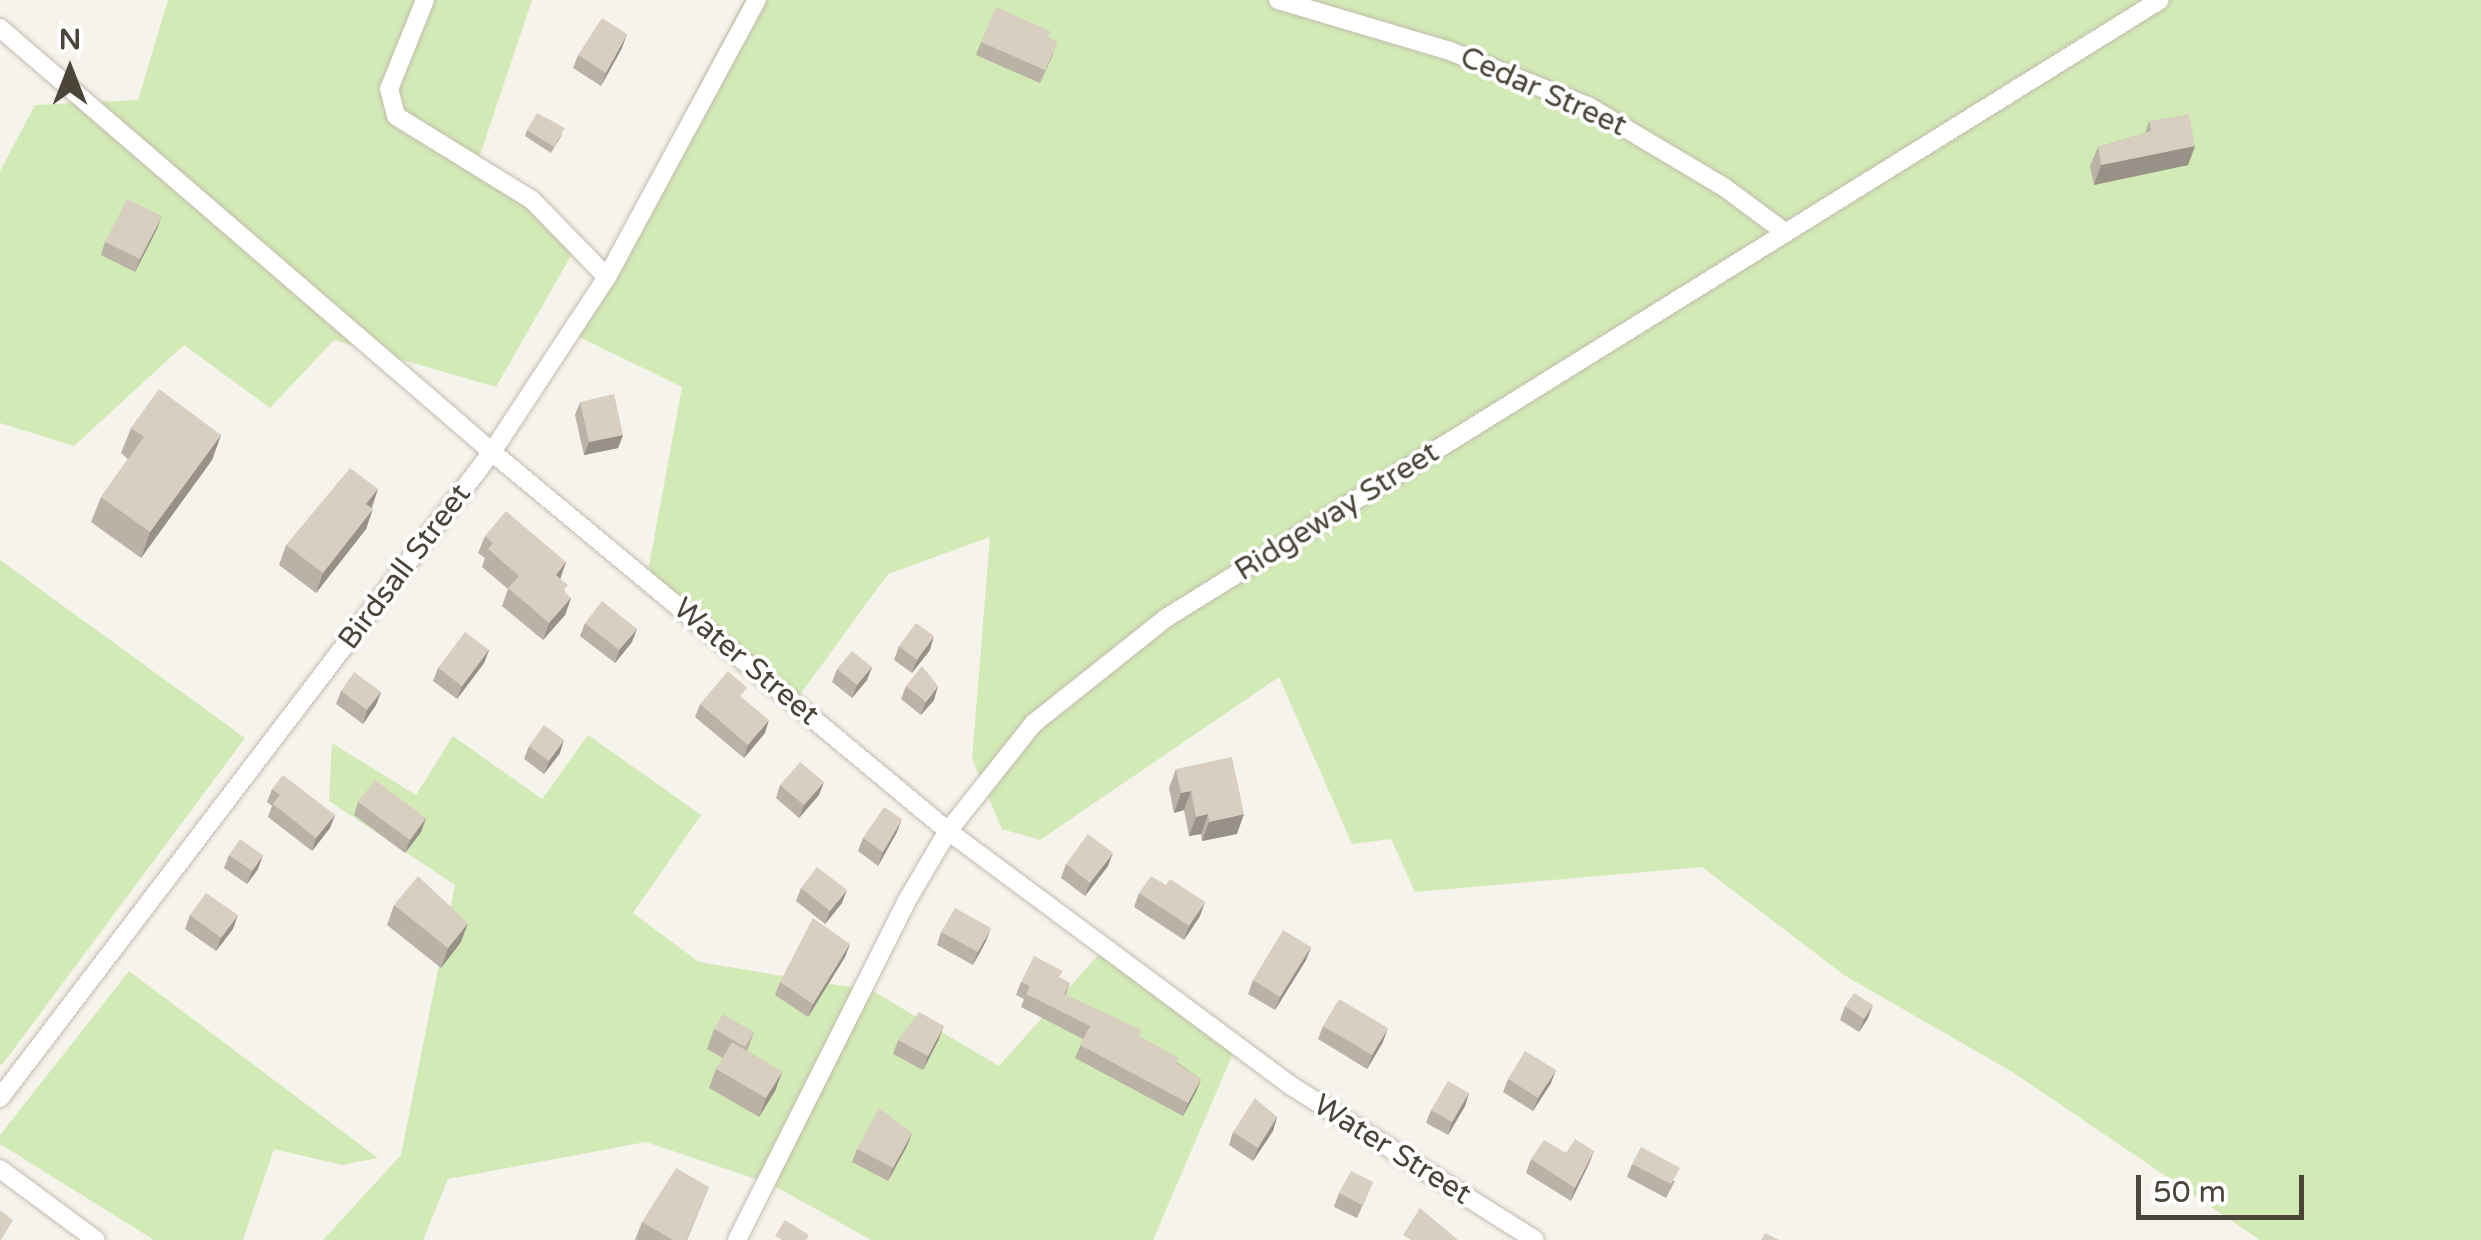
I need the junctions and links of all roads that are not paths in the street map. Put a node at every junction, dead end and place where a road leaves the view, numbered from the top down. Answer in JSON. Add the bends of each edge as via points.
{"nodes":[{"id":1,"x":425,"y":0,"type":"edge"},
{"id":2,"x":757,"y":0,"type":"edge"},
{"id":3,"x":1278,"y":0,"type":"edge"},
{"id":4,"x":2160,"y":0,"type":"edge"},
{"id":5,"x":0,"y":28,"type":"edge"},
{"id":6,"x":1786,"y":232,"type":"junction"},
{"id":7,"x":608,"y":277,"type":"junction"},
{"id":8,"x":492,"y":452,"type":"junction"},
{"id":9,"x":948,"y":830,"type":"junction"},
{"id":10,"x":0,"y":1098,"type":"edge"},
{"id":11,"x":0,"y":1169,"type":"edge"},
{"id":12,"x":96,"y":1240,"type":"edge"},
{"id":13,"x":737,"y":1240,"type":"edge"},
{"id":14,"x":1535,"y":1240,"type":"edge"}],
"edges":[{"from":1,"to":7,"type":"street","via":[[390,88],[396,116],[532,200]]},
{"from":2,"to":7,"type":"street","name":"Birdsall Street"},
{"from":3,"to":6,"type":"street","name":"Cedar Street","via":[[1447,50],[1588,106]]},
{"from":4,"to":6,"type":"street","name":"Ridgeway Street"},
{"from":5,"to":8,"type":"street","name":"Water Street"},
{"from":6,"to":9,"type":"street","name":"Ridgeway Street","via":[[1166,618],[1034,723]]},
{"from":7,"to":8,"type":"street","name":"Birdsall Street"},
{"from":8,"to":9,"type":"street","name":"Water Street"},
{"from":8,"to":10,"type":"street","name":"Birdsall Street"},
{"from":9,"to":13,"type":"street","name":"Ridgeway Street","via":[[872,962]]},
{"from":9,"to":14,"type":"street","name":"Water Street","via":[[1293,1087]]},
{"from":11,"to":12,"type":"street"}]}
